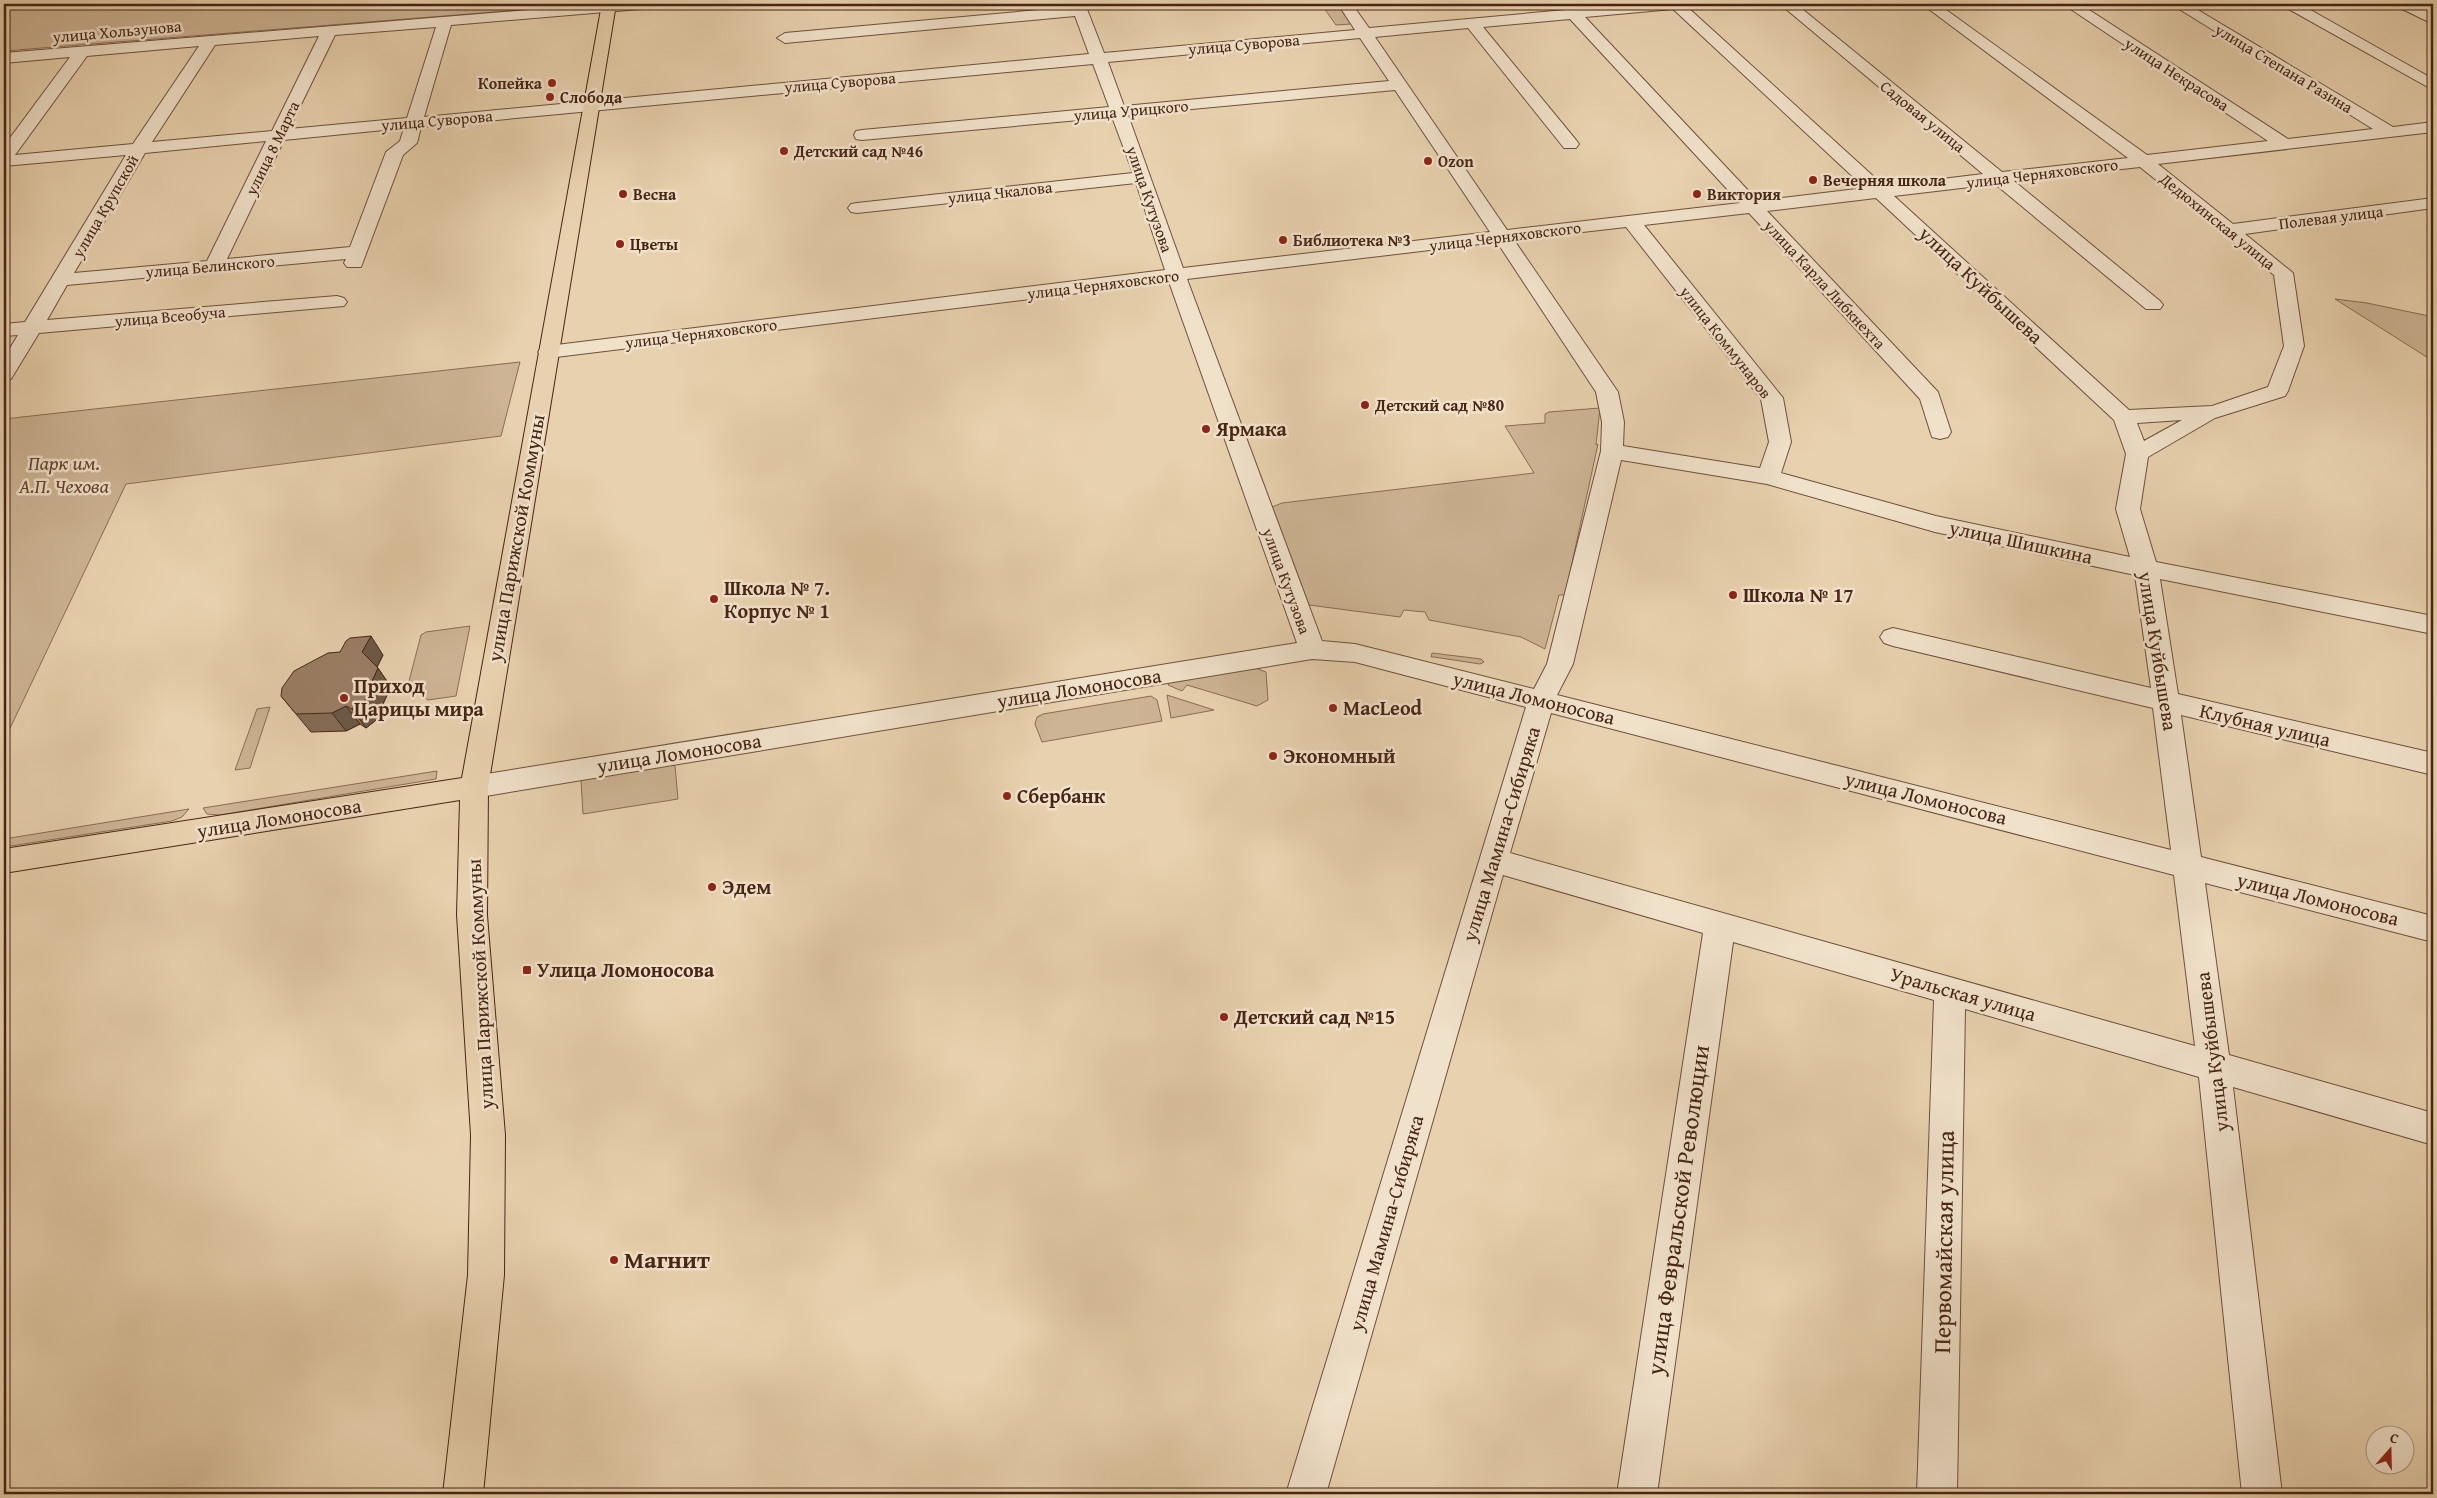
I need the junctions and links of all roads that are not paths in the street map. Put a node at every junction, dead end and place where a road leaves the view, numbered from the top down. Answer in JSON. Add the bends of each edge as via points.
{"nodes":[{"id":1,"x":652,"y":4,"type":"edge"},
{"id":2,"x":1345,"y":4,"type":"edge"},
{"id":3,"x":1676,"y":4,"type":"edge"},
{"id":4,"x":1787,"y":4,"type":"edge"},
{"id":5,"x":1929,"y":4,"type":"edge"},
{"id":6,"x":2070,"y":4,"type":"edge"},
{"id":7,"x":2178,"y":4,"type":"edge"},
{"id":8,"x":2290,"y":4,"type":"edge"},
{"id":9,"x":2403,"y":4,"type":"edge"},
{"id":10,"x":609,"y":6,"type":"edge"},
{"id":11,"x":1080,"y":7,"type":"edge"},
{"id":12,"x":1573,"y":13,"type":"junction"},
{"id":13,"x":2433,"y":20,"type":"edge"},
{"id":14,"x":445,"y":21,"type":"junction"},
{"id":15,"x":1472,"y":23,"type":"junction"},
{"id":16,"x":329,"y":31,"type":"junction"},
{"id":17,"x":1364,"y":32,"type":"junction"},
{"id":18,"x":784,"y":38,"type":"dead end"},
{"id":19,"x":211,"y":40,"type":"junction"},
{"id":20,"x":83,"y":51,"type":"junction"},
{"id":21,"x":1100,"y":57,"type":"junction"},
{"id":22,"x":4,"y":58,"type":"edge"},
{"id":23,"x":1400,"y":85,"type":"junction"},
{"id":24,"x":2433,"y":85,"type":"edge"},
{"id":25,"x":590,"y":105,"type":"junction"},
{"id":26,"x":1119,"y":111,"type":"junction"},
{"id":27,"x":415,"y":122,"type":"junction"},
{"id":28,"x":2433,"y":127,"type":"edge"},
{"id":29,"x":2390,"y":132,"type":"junction"},
{"id":30,"x":278,"y":135,"type":"junction"},
{"id":31,"x":862,"y":136,"type":"dead end"},
{"id":32,"x":1570,"y":144,"type":"dead end"},
{"id":33,"x":2284,"y":144,"type":"junction"},
{"id":34,"x":139,"y":148,"type":"junction"},
{"id":35,"x":4,"y":159,"type":"edge"},
{"id":36,"x":2142,"y":160,"type":"junction"},
{"id":37,"x":1143,"y":177,"type":"junction"},
{"id":38,"x":1998,"y":178,"type":"junction"},
{"id":39,"x":1880,"y":192,"type":"junction"},
{"id":40,"x":2433,"y":203,"type":"edge"},
{"id":41,"x":1754,"y":207,"type":"junction"},
{"id":42,"x":857,"y":208,"type":"dead end"},
{"id":43,"x":1631,"y":221,"type":"junction"},
{"id":44,"x":2230,"y":230,"type":"junction"},
{"id":45,"x":1502,"y":236,"type":"junction"},
{"id":46,"x":214,"y":266,"type":"junction"},
{"id":47,"x":1176,"y":275,"type":"junction"},
{"id":48,"x":62,"y":280,"type":"junction"},
{"id":49,"x":336,"y":302,"type":"dead end"},
{"id":50,"x":2153,"y":305,"type":"dead end"},
{"id":51,"x":32,"y":327,"type":"junction"},
{"id":52,"x":4,"y":330,"type":"edge"},
{"id":53,"x":548,"y":352,"type":"junction"},
{"id":54,"x":4,"y":375,"type":"edge"},
{"id":55,"x":2214,"y":412,"type":"junction"},
{"id":56,"x":2124,"y":417,"type":"junction"},
{"id":57,"x":1940,"y":432,"type":"dead end"},
{"id":58,"x":1612,"y":451,"type":"junction"},
{"id":59,"x":2137,"y":454,"type":"junction"},
{"id":60,"x":1768,"y":477,"type":"junction"},
{"id":61,"x":2146,"y":569,"type":"junction"},
{"id":62,"x":2433,"y":625,"type":"edge"},
{"id":63,"x":1892,"y":637,"type":"dead end"},
{"id":64,"x":1312,"y":650,"type":"junction"},
{"id":65,"x":1542,"y":699,"type":"junction"},
{"id":66,"x":2166,"y":702,"type":"junction"},
{"id":67,"x":2433,"y":764,"type":"edge"},
{"id":68,"x":474,"y":787,"type":"junction"},
{"id":69,"x":1492,"y":860,"type":"junction"},
{"id":70,"x":4,"y":861,"type":"edge"},
{"id":71,"x":2189,"y":866,"type":"junction"},
{"id":72,"x":1720,"y":925,"type":"junction"},
{"id":73,"x":2433,"y":929,"type":"edge"},
{"id":74,"x":1950,"y":990,"type":"junction"},
{"id":75,"x":2214,"y":1066,"type":"junction"},
{"id":76,"x":2433,"y":1129,"type":"edge"},
{"id":77,"x":463,"y":1494,"type":"edge"},
{"id":78,"x":1306,"y":1494,"type":"edge"},
{"id":79,"x":1637,"y":1494,"type":"edge"},
{"id":80,"x":1937,"y":1494,"type":"edge"},
{"id":81,"x":2262,"y":1494,"type":"edge"}],
"edges":[{"from":1,"to":10,"type":"street","name":"улица Хользунова"},
{"from":2,"to":17,"type":"street","name":"улица Мамина-Сибиряка"},
{"from":3,"to":12,"type":"street","name":"улица Суворова"},
{"from":3,"to":39,"type":"street","name":"улица Куйбышева"},
{"from":4,"to":38,"type":"street","name":"Садовая улица"},
{"from":5,"to":36,"type":"street","name":"Дедюхинская улица"},
{"from":6,"to":33,"type":"street","name":"улица Некрасова"},
{"from":7,"to":29,"type":"street","name":"улица Степана Разина"},
{"from":8,"to":24,"type":"street"},
{"from":9,"to":13,"type":"street"},
{"from":10,"to":14,"type":"street","name":"улица Хользунова"},
{"from":10,"to":25,"type":"main road","name":"улица Парижской Коммуны"},
{"from":11,"to":18,"type":"street"},
{"from":11,"to":21,"type":"street","name":"улица Кутузова"},
{"from":12,"to":15,"type":"street","name":"улица Суворова"},
{"from":12,"to":41,"type":"street","name":"улица Карла Либкнехта"},
{"from":14,"to":16,"type":"street","name":"улица Хользунова"},
{"from":14,"to":27,"type":"street"},
{"from":15,"to":17,"type":"street","name":"улица Суворова"},
{"from":15,"to":32,"type":"street"},
{"from":16,"to":19,"type":"street","name":"улица Хользунова"},
{"from":16,"to":30,"type":"street","name":"улица 8 Марта"},
{"from":17,"to":21,"type":"street","name":"улица Суворова"},
{"from":17,"to":23,"type":"street","name":"улица Мамина-Сибиряка"},
{"from":19,"to":20,"type":"street","name":"улица Хользунова"},
{"from":19,"to":34,"type":"street","name":"улица Крупской"},
{"from":20,"to":22,"type":"street","name":"улица Хользунова"},
{"from":20,"to":35,"type":"street"},
{"from":21,"to":25,"type":"street","name":"улица Суворова"},
{"from":21,"to":26,"type":"street","name":"улица Кутузова"},
{"from":23,"to":26,"type":"street","name":"улица Урицкого"},
{"from":23,"to":45,"type":"street","name":"улица Мамина-Сибиряка"},
{"from":25,"to":27,"type":"street","name":"улица Суворова"},
{"from":25,"to":53,"type":"main road","name":"улица Парижской Коммуны"},
{"from":26,"to":31,"type":"street","name":"улица Урицкого"},
{"from":26,"to":37,"type":"street","name":"улица Кутузова"},
{"from":27,"to":30,"type":"street","name":"улица Суворова"},
{"from":27,"to":46,"type":"street","name":"улица Белинского","via":[[408,143],[395,152],[356,258]]},
{"from":28,"to":29,"type":"street","name":"улица Черняховского"},
{"from":29,"to":33,"type":"street","name":"улица Черняховского"},
{"from":30,"to":34,"type":"street","name":"улица Суворова"},
{"from":30,"to":46,"type":"street","name":"улица 8 Марта"},
{"from":33,"to":36,"type":"street","name":"улица Черняховского"},
{"from":34,"to":35,"type":"street","name":"улица Суворова"},
{"from":34,"to":48,"type":"street","name":"улица Крупской"},
{"from":36,"to":38,"type":"street","name":"улица Черняховского"},
{"from":36,"to":44,"type":"street","name":"Дедюхинская улица"},
{"from":37,"to":42,"type":"street","name":"улица Чкалова"},
{"from":37,"to":47,"type":"street","name":"улица Кутузова"},
{"from":38,"to":39,"type":"street","name":"улица Черняховского"},
{"from":38,"to":50,"type":"street","name":"Садовая улица"},
{"from":39,"to":41,"type":"street","name":"улица Черняховского"},
{"from":39,"to":56,"type":"street","name":"улица Куйбышева"},
{"from":40,"to":44,"type":"street","name":"Полевая улица"},
{"from":41,"to":43,"type":"street","name":"улица Черняховского"},
{"from":41,"to":57,"type":"street","name":"улица Карла Либкнехта","via":[[1930,397]]},
{"from":43,"to":45,"type":"street","name":"улица Черняховского"},
{"from":43,"to":60,"type":"street","name":"улица Коммунаров","via":[[1772,398],[1780,442]]},
{"from":44,"to":55,"type":"street","name":"Дедюхинская улица","via":[[2283,273],[2294,346],[2277,391]]},
{"from":45,"to":47,"type":"street","name":"улица Черняховского"},
{"from":45,"to":58,"type":"street","name":"улица Мамина-Сибиряка","via":[[1607,392],[1613,422]]},
{"from":46,"to":48,"type":"street","name":"улица Белинского"},
{"from":47,"to":53,"type":"street","name":"улица Черняховского"},
{"from":47,"to":64,"type":"street","name":"улица Кутузова"},
{"from":48,"to":51,"type":"street","name":"улица Крупской"},
{"from":49,"to":51,"type":"street","name":"улица Всеобуча"},
{"from":51,"to":52,"type":"street","name":"улица Всеобуча"},
{"from":51,"to":54,"type":"street","name":"улица Крупской"},
{"from":53,"to":68,"type":"main road","name":"улица Парижской Коммуны"},
{"from":55,"to":56,"type":"street","name":"Дедюхинская улица"},
{"from":55,"to":59,"type":"street"},
{"from":56,"to":59,"type":"street","name":"улица Куйбышева"},
{"from":58,"to":60,"type":"street","name":"улица Шишкина"},
{"from":58,"to":65,"type":"street","name":"улица Мамина-Сибиряка","via":[[1560,664]]},
{"from":59,"to":61,"type":"street","name":"улица Куйбышева","via":[[2128,509]]},
{"from":60,"to":61,"type":"street","name":"улица Шишкина","via":[[1935,524]]},
{"from":61,"to":62,"type":"street","name":"улица Шишкина"},
{"from":61,"to":66,"type":"street","name":"улица Куйбышева"},
{"from":63,"to":66,"type":"street","name":"Клубная улица"},
{"from":64,"to":65,"type":"street","name":"улица Ломоносова","via":[[1355,653]]},
{"from":64,"to":68,"type":"street","name":"улица Ломоносова"},
{"from":65,"to":69,"type":"street","name":"улица Мамина-Сибиряка"},
{"from":65,"to":71,"type":"street","name":"улица Ломоносова"},
{"from":66,"to":67,"type":"street","name":"Клубная улица"},
{"from":66,"to":71,"type":"street","name":"улица Куйбышева"},
{"from":68,"to":70,"type":"main road","name":"улица Ломоносова"},
{"from":68,"to":77,"type":"main road","name":"улица Парижской Коммуны","via":[[472,915],[488,1145],[486,1275]]},
{"from":69,"to":72,"type":"street","name":"Уральская улица"},
{"from":69,"to":78,"type":"street","name":"улица Мамина-Сибиряка"},
{"from":71,"to":73,"type":"street","name":"улица Ломоносова"},
{"from":71,"to":75,"type":"street","name":"улица Куйбышева"},
{"from":72,"to":74,"type":"street","name":"Уральская улица"},
{"from":72,"to":79,"type":"street","name":"улица Февральской Революции"},
{"from":74,"to":75,"type":"street","name":"Уральская улица"},
{"from":74,"to":80,"type":"street","name":"Первомайская улица"},
{"from":75,"to":76,"type":"street","name":"Уральская улица"},
{"from":75,"to":81,"type":"street","name":"улица Куйбышева"}]}
